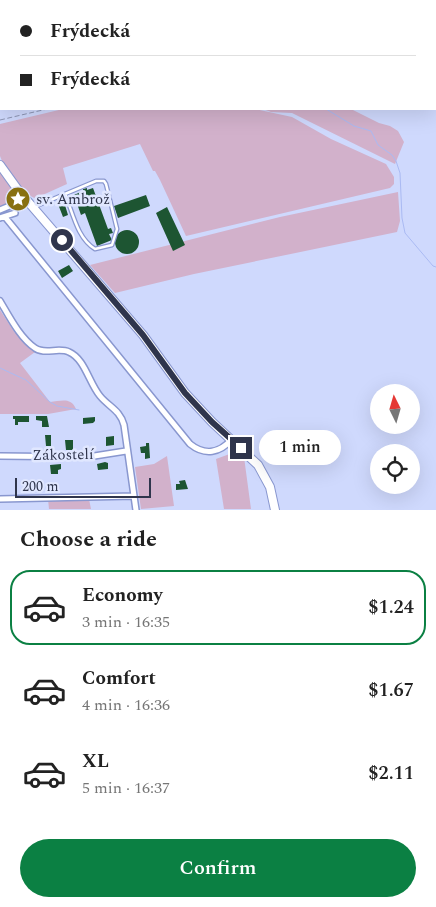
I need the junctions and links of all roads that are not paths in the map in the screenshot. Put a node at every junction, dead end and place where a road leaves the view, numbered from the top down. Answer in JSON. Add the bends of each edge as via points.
{"nodes":[{"id":1,"x":0,"y":165,"type":"edge"},
{"id":2,"x":65,"y":194,"type":"junction"},
{"id":3,"x":26,"y":199,"type":"junction"},
{"id":4,"x":33,"y":208,"type":"junction"},
{"id":5,"x":0,"y":210,"type":"edge"},
{"id":6,"x":15,"y":213,"type":"dead end"},
{"id":7,"x":3,"y":217,"type":"edge"},
{"id":8,"x":0,"y":302,"type":"edge"},
{"id":9,"x":232,"y":439,"type":"junction"},
{"id":10,"x":126,"y":450,"type":"junction"},
{"id":11,"x":0,"y":456,"type":"edge"},
{"id":12,"x":134,"y":496,"type":"junction"},
{"id":13,"x":0,"y":499,"type":"edge"},
{"id":14,"x":136,"y":510,"type":"edge"},
{"id":15,"x":275,"y":510,"type":"edge"}],
"edges":[{"from":1,"to":3,"type":"street"},
{"from":2,"to":2,"type":"lane","via":[[82,237],[88,244],[95,249],[112,245],[117,229],[104,181],[96,181]]},
{"from":2,"to":4,"type":"lane"},
{"from":3,"to":4,"type":"street"},
{"from":3,"to":5,"type":"street"},
{"from":4,"to":9,"type":"street","via":[[143,335],[185,393]]},
{"from":6,"to":7,"type":"street"},
{"from":7,"to":9,"type":"street","via":[[190,444],[213,452],[225,447]]},
{"from":8,"to":10,"type":"street","via":[[35,349],[67,351],[78,358],[100,397],[120,414]]},
{"from":9,"to":15,"type":"street","via":[[265,475]]},
{"from":10,"to":11,"type":"street","name":"Zákostelí","via":[[88,457]]},
{"from":10,"to":12,"type":"street"},
{"from":12,"to":13,"type":"street"},
{"from":12,"to":14,"type":"street"}]}
